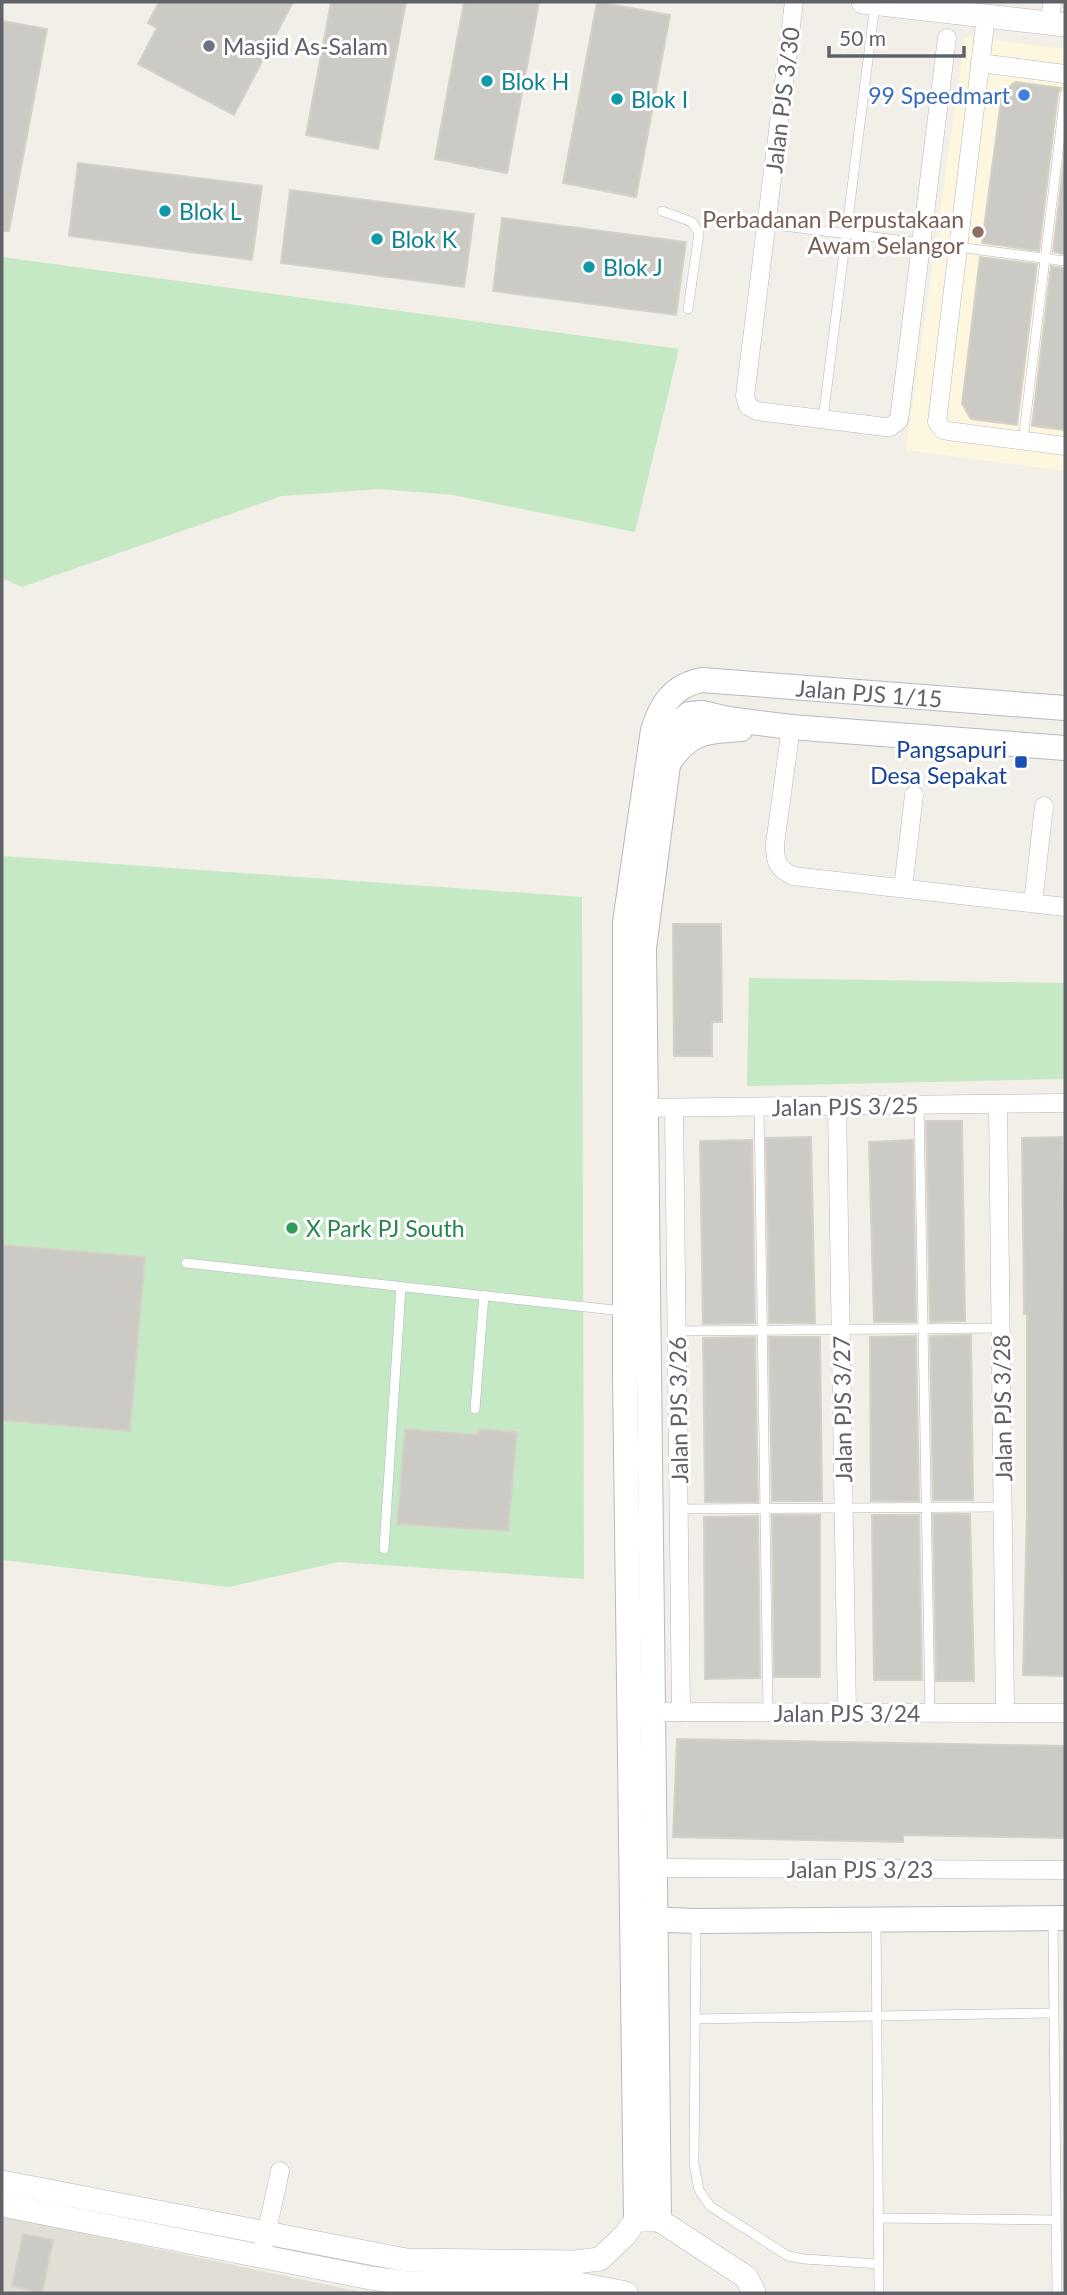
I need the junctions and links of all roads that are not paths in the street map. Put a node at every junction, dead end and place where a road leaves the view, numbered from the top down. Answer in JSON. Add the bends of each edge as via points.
{"nodes":[{"id":1,"x":794,"y":2,"type":"edge"},
{"id":2,"x":869,"y":2,"type":"edge"},
{"id":3,"x":986,"y":16,"type":"junction"},
{"id":4,"x":1056,"y":17,"type":"edge"},
{"id":5,"x":947,"y":38,"type":"dead end"},
{"id":6,"x":980,"y":63,"type":"junction"},
{"id":7,"x":1065,"y":74,"type":"edge"},
{"id":8,"x":1065,"y":94,"type":"edge"},
{"id":9,"x":662,"y":211,"type":"dead end"},
{"id":10,"x":767,"y":224,"type":"junction"},
{"id":11,"x":847,"y":234,"type":"junction"},
{"id":12,"x":922,"y":243,"type":"junction"},
{"id":13,"x":957,"y":247,"type":"junction"},
{"id":14,"x":1045,"y":258,"type":"junction"},
{"id":15,"x":1065,"y":261,"type":"edge"},
{"id":16,"x":688,"y":309,"type":"dead end"},
{"id":17,"x":823,"y":419,"type":"junction"},
{"id":18,"x":1023,"y":441,"type":"junction"},
{"id":19,"x":1065,"y":446,"type":"edge"},
{"id":20,"x":676,"y":691,"type":"junction"},
{"id":21,"x":1065,"y":708,"type":"edge"},
{"id":22,"x":689,"y":714,"type":"junction"},
{"id":23,"x":791,"y":727,"type":"junction"},
{"id":24,"x":1065,"y":748,"type":"edge"},
{"id":25,"x":669,"y":762,"type":"junction"},
{"id":26,"x":914,"y":795,"type":"dead end"},
{"id":27,"x":1044,"y":806,"type":"dead end"},
{"id":28,"x":903,"y":888,"type":"junction"},
{"id":29,"x":1033,"y":903,"type":"junction"},
{"id":30,"x":1065,"y":907,"type":"edge"},
{"id":31,"x":1065,"y":1103,"type":"edge"},
{"id":32,"x":998,"y":1104,"type":"junction"},
{"id":33,"x":919,"y":1105,"type":"junction"},
{"id":34,"x":837,"y":1106,"type":"junction"},
{"id":35,"x":759,"y":1107,"type":"junction"},
{"id":36,"x":636,"y":1108,"type":"junction"},
{"id":37,"x":674,"y":1108,"type":"junction"},
{"id":38,"x":186,"y":1263,"type":"dead end"},
{"id":39,"x":401,"y":1287,"type":"junction"},
{"id":40,"x":484,"y":1296,"type":"junction"},
{"id":41,"x":625,"y":1311,"type":"junction"},
{"id":42,"x":923,"y":1328,"type":"junction"},
{"id":43,"x":1001,"y":1328,"type":"junction"},
{"id":44,"x":841,"y":1329,"type":"junction"},
{"id":45,"x":677,"y":1331,"type":"junction"},
{"id":46,"x":762,"y":1331,"type":"junction"},
{"id":47,"x":475,"y":1409,"type":"dead end"},
{"id":48,"x":926,"y":1507,"type":"junction"},
{"id":49,"x":1003,"y":1507,"type":"junction"},
{"id":50,"x":765,"y":1508,"type":"junction"},
{"id":51,"x":844,"y":1508,"type":"junction"},
{"id":52,"x":679,"y":1509,"type":"junction"},
{"id":53,"x":384,"y":1549,"type":"dead end"},
{"id":54,"x":640,"y":1712,"type":"junction"},
{"id":55,"x":681,"y":1712,"type":"junction"},
{"id":56,"x":768,"y":1712,"type":"junction"},
{"id":57,"x":847,"y":1713,"type":"junction"},
{"id":58,"x":930,"y":1713,"type":"junction"},
{"id":59,"x":1005,"y":1713,"type":"junction"},
{"id":60,"x":1065,"y":1713,"type":"edge"},
{"id":61,"x":655,"y":1868,"type":"junction"},
{"id":62,"x":1065,"y":1870,"type":"edge"},
{"id":63,"x":1059,"y":1918,"type":"edge"},
{"id":64,"x":644,"y":1919,"type":"junction"},
{"id":65,"x":876,"y":1920,"type":"junction"},
{"id":66,"x":696,"y":1921,"type":"junction"},
{"id":67,"x":1053,"y":2013,"type":"junction"},
{"id":68,"x":876,"y":2014,"type":"junction"},
{"id":69,"x":695,"y":2019,"type":"junction"},
{"id":70,"x":280,"y":2171,"type":"dead end"},
{"id":71,"x":2,"y":2182,"type":"edge"},
{"id":72,"x":2,"y":2205,"type":"edge"},
{"id":73,"x":878,"y":2218,"type":"junction"},
{"id":74,"x":647,"y":2220,"type":"junction"},
{"id":75,"x":1056,"y":2221,"type":"junction"},
{"id":76,"x":267,"y":2235,"type":"junction"},
{"id":77,"x":261,"y":2258,"type":"junction"},
{"id":78,"x":878,"y":2264,"type":"junction"},
{"id":79,"x":626,"y":2293,"type":"edge"},
{"id":80,"x":752,"y":2293,"type":"edge"},
{"id":81,"x":766,"y":2293,"type":"edge"},
{"id":82,"x":879,"y":2293,"type":"edge"},
{"id":83,"x":1057,"y":2293,"type":"edge"}],
"edges":[{"from":1,"to":10,"type":"street","name":"Jalan PJS 3/30"},
{"from":2,"to":3,"type":"street"},
{"from":2,"to":11,"type":"lane"},
{"from":3,"to":4,"type":"street"},
{"from":3,"to":6,"type":"street"},
{"from":5,"to":12,"type":"street"},
{"from":6,"to":7,"type":"street"},
{"from":6,"to":13,"type":"street"},
{"from":8,"to":14,"type":"lane"},
{"from":9,"to":16,"type":"lane","via":[[692,222],[699,233]]},
{"from":10,"to":11,"type":"lane"},
{"from":10,"to":17,"type":"street","name":"Jalan PJS 3/30","via":[[745,396],[748,406],[757,411]]},
{"from":11,"to":12,"type":"lane"},
{"from":11,"to":17,"type":"lane"},
{"from":12,"to":17,"type":"street","via":[[898,420],[891,427]]},
{"from":13,"to":14,"type":"lane"},
{"from":13,"to":18,"type":"street","via":[[939,426]]},
{"from":14,"to":15,"type":"lane"},
{"from":14,"to":18,"type":"lane"},
{"from":18,"to":19,"type":"street"},
{"from":20,"to":21,"type":"main road","name":"Jalan PJS 1/15","via":[[702,680]]},
{"from":20,"to":22,"type":"main road"},
{"from":20,"to":36,"type":"main road","via":[[659,710],[653,730],[625,922]]},
{"from":22,"to":23,"type":"main road","name":"Jalan PJS 1/15"},
{"from":22,"to":25,"type":"main road","via":[[676,729]]},
{"from":23,"to":24,"type":"main road","name":"Jalan PJS 1/15"},
{"from":23,"to":25,"type":"main road","via":[[716,730],[681,745]]},
{"from":23,"to":28,"type":"street","via":[[775,861],[793,876]]},
{"from":25,"to":36,"type":"main road","via":[[644,948]]},
{"from":26,"to":28,"type":"street"},
{"from":27,"to":29,"type":"street"},
{"from":28,"to":29,"type":"street"},
{"from":29,"to":30,"type":"street"},
{"from":31,"to":32,"type":"street","name":"Jalan PJS 3/25"},
{"from":32,"to":33,"type":"street","name":"Jalan PJS 3/25"},
{"from":32,"to":43,"type":"street","name":"Jalan PJS 3/28"},
{"from":33,"to":34,"type":"street","name":"Jalan PJS 3/25"},
{"from":33,"to":42,"type":"lane"},
{"from":34,"to":35,"type":"street","name":"Jalan PJS 3/25"},
{"from":34,"to":44,"type":"street","name":"Jalan PJS 3/27"},
{"from":35,"to":37,"type":"street","name":"Jalan PJS 3/25"},
{"from":35,"to":46,"type":"lane"},
{"from":36,"to":37,"type":"street","name":"Jalan PJS 3/25"},
{"from":36,"to":41,"type":"main road"},
{"from":36,"to":54,"type":"main road"},
{"from":37,"to":45,"type":"street","name":"Jalan PJS 3/26"},
{"from":38,"to":39,"type":"lane"},
{"from":39,"to":40,"type":"lane"},
{"from":39,"to":53,"type":"lane"},
{"from":40,"to":41,"type":"lane"},
{"from":40,"to":47,"type":"lane"},
{"from":41,"to":54,"type":"main road"},
{"from":42,"to":43,"type":"lane"},
{"from":42,"to":44,"type":"lane"},
{"from":42,"to":48,"type":"lane"},
{"from":43,"to":49,"type":"street","name":"Jalan PJS 3/28"},
{"from":44,"to":46,"type":"lane"},
{"from":44,"to":51,"type":"street","name":"Jalan PJS 3/27"},
{"from":45,"to":46,"type":"lane"},
{"from":45,"to":52,"type":"street","name":"Jalan PJS 3/26"},
{"from":46,"to":50,"type":"lane"},
{"from":48,"to":49,"type":"lane"},
{"from":48,"to":51,"type":"lane"},
{"from":48,"to":58,"type":"lane"},
{"from":49,"to":59,"type":"street","name":"Jalan PJS 3/28"},
{"from":50,"to":51,"type":"lane"},
{"from":50,"to":52,"type":"lane"},
{"from":50,"to":56,"type":"lane"},
{"from":51,"to":57,"type":"street","name":"Jalan PJS 3/27"},
{"from":52,"to":55,"type":"street","name":"Jalan PJS 3/26"},
{"from":54,"to":55,"type":"street","name":"Jalan PJS 3/24"},
{"from":54,"to":61,"type":"main road"},
{"from":54,"to":64,"type":"main road"},
{"from":55,"to":56,"type":"street","name":"Jalan PJS 3/24"},
{"from":56,"to":57,"type":"street","name":"Jalan PJS 3/24"},
{"from":57,"to":58,"type":"street","name":"Jalan PJS 3/24"},
{"from":58,"to":59,"type":"street","name":"Jalan PJS 3/24"},
{"from":59,"to":60,"type":"street","name":"Jalan PJS 3/24"},
{"from":61,"to":62,"type":"street","name":"Jalan PJS 3/23"},
{"from":61,"to":64,"type":"main road"},
{"from":63,"to":65,"type":"main road"},
{"from":63,"to":67,"type":"lane"},
{"from":64,"to":66,"type":"main road"},
{"from":64,"to":74,"type":"main road"},
{"from":65,"to":66,"type":"main road"},
{"from":65,"to":68,"type":"lane"},
{"from":66,"to":69,"type":"lane"},
{"from":67,"to":68,"type":"lane"},
{"from":67,"to":75,"type":"lane"},
{"from":68,"to":69,"type":"lane"},
{"from":68,"to":73,"type":"lane"},
{"from":69,"to":78,"type":"lane","via":[[694,2164],[699,2190],[710,2206],[788,2256]]},
{"from":70,"to":76,"type":"street"},
{"from":71,"to":76,"type":"street"},
{"from":72,"to":77,"type":"street"},
{"from":73,"to":75,"type":"lane"},
{"from":73,"to":78,"type":"lane"},
{"from":74,"to":76,"type":"street","via":[[600,2259],[575,2262],[407,2260]]},
{"from":74,"to":80,"type":"street","via":[[747,2277]]},
{"from":75,"to":83,"type":"lane"},
{"from":76,"to":77,"type":"street"},
{"from":77,"to":79,"type":"street","via":[[406,2283],[558,2280]]},
{"from":78,"to":82,"type":"lane"},
{"from":80,"to":81,"type":"street"}]}
